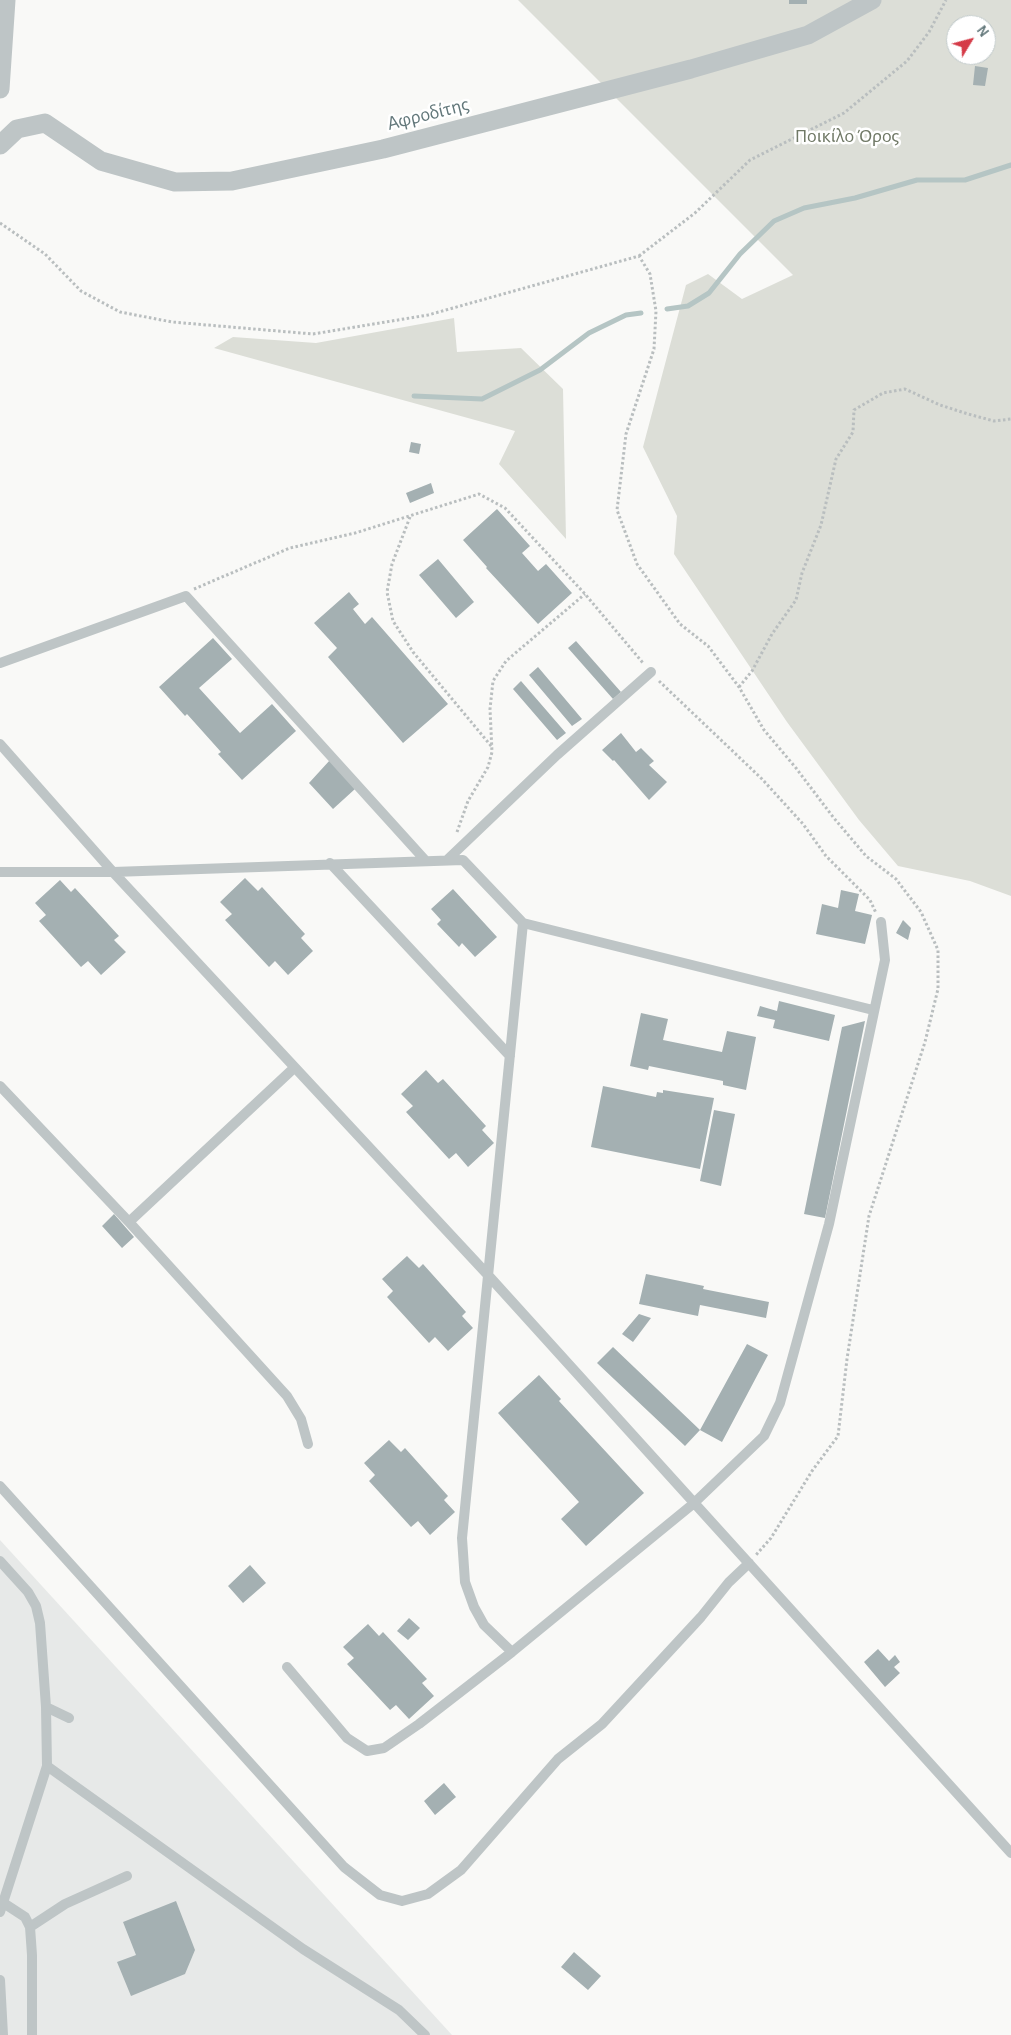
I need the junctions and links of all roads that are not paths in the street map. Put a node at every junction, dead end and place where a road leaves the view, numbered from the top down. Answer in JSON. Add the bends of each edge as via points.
{"nodes":[{"id":1,"x":6,"y":0,"type":"edge"},
{"id":2,"x":872,"y":0,"type":"edge"},
{"id":3,"x":0,"y":89,"type":"edge"},
{"id":4,"x":0,"y":145,"type":"edge"},
{"id":5,"x":0,"y":663,"type":"edge"},
{"id":6,"x":651,"y":672,"type":"road end"},
{"id":7,"x":0,"y":744,"type":"edge"},
{"id":8,"x":425,"y":860,"type":"junction"},
{"id":9,"x":447,"y":860,"type":"junction"},
{"id":10,"x":330,"y":863,"type":"junction"},
{"id":11,"x":0,"y":872,"type":"edge"},
{"id":12,"x":113,"y":872,"type":"junction"},
{"id":13,"x":881,"y":922,"type":"road end"},
{"id":14,"x":523,"y":923,"type":"junction"},
{"id":15,"x":873,"y":1010,"type":"junction"},
{"id":16,"x":510,"y":1056,"type":"junction"},
{"id":17,"x":294,"y":1068,"type":"junction"},
{"id":18,"x":0,"y":1086,"type":"edge"},
{"id":19,"x":129,"y":1222,"type":"junction"},
{"id":20,"x":487,"y":1274,"type":"junction"},
{"id":21,"x":308,"y":1444,"type":"dead end"},
{"id":22,"x":0,"y":1486,"type":"edge"},
{"id":23,"x":693,"y":1504,"type":"junction"},
{"id":24,"x":0,"y":1561,"type":"edge"},
{"id":25,"x":749,"y":1562,"type":"junction"},
{"id":26,"x":512,"y":1652,"type":"junction"},
{"id":27,"x":288,"y":1667,"type":"dead end"},
{"id":28,"x":46,"y":1707,"type":"junction"},
{"id":29,"x":69,"y":1718,"type":"dead end"},
{"id":30,"x":47,"y":1766,"type":"junction"},
{"id":31,"x":1011,"y":1853,"type":"edge"},
{"id":32,"x":127,"y":1876,"type":"dead end"},
{"id":33,"x":1,"y":1907,"type":"edge"},
{"id":34,"x":30,"y":1928,"type":"junction"},
{"id":35,"x":0,"y":1980,"type":"edge"},
{"id":36,"x":3,"y":2035,"type":"edge"},
{"id":37,"x":32,"y":2035,"type":"edge"},
{"id":38,"x":425,"y":2035,"type":"edge"}],
"edges":[{"from":1,"to":3,"type":"street"},
{"from":2,"to":4,"type":"street","name":"Αφροδίτης","via":[[808,35],[691,69],[383,149],[232,181],[175,182],[102,161],[45,123],[17,129]]},
{"from":5,"to":8,"type":"lane","via":[[186,596]]},
{"from":6,"to":9,"type":"lane"},
{"from":7,"to":12,"type":"lane"},
{"from":8,"to":9,"type":"lane"},
{"from":8,"to":10,"type":"lane"},
{"from":9,"to":14,"type":"lane","via":[[463,860]]},
{"from":10,"to":12,"type":"lane"},
{"from":10,"to":16,"type":"lane"},
{"from":11,"to":12,"type":"lane"},
{"from":12,"to":17,"type":"lane"},
{"from":13,"to":15,"type":"lane","via":[[885,960]]},
{"from":14,"to":15,"type":"lane"},
{"from":14,"to":16,"type":"lane"},
{"from":15,"to":23,"type":"lane","via":[[829,1224],[780,1403],[764,1436]]},
{"from":16,"to":20,"type":"lane"},
{"from":17,"to":19,"type":"lane"},
{"from":17,"to":20,"type":"lane"},
{"from":18,"to":19,"type":"lane"},
{"from":19,"to":21,"type":"lane","via":[[287,1396],[301,1419]]},
{"from":20,"to":23,"type":"lane"},
{"from":20,"to":26,"type":"lane","via":[[462,1538],[465,1582],[474,1607],[484,1625]]},
{"from":22,"to":25,"type":"lane","via":[[344,1867],[380,1895],[402,1902],[428,1894],[461,1870],[558,1759],[602,1724]]},
{"from":23,"to":25,"type":"lane"},
{"from":23,"to":26,"type":"lane"},
{"from":24,"to":28,"type":"lane","via":[[36,1606]]},
{"from":25,"to":31,"type":"lane"},
{"from":26,"to":27,"type":"lane","via":[[384,1748],[367,1751],[347,1738]]},
{"from":28,"to":29,"type":"lane"},
{"from":28,"to":30,"type":"lane"},
{"from":30,"to":33,"type":"lane"},
{"from":30,"to":38,"type":"lane","via":[[304,1949],[399,2010]]},
{"from":32,"to":34,"type":"lane","via":[[65,1904]]},
{"from":33,"to":34,"type":"lane","via":[[24,1917]]},
{"from":34,"to":37,"type":"lane"},
{"from":35,"to":36,"type":"lane"}]}
